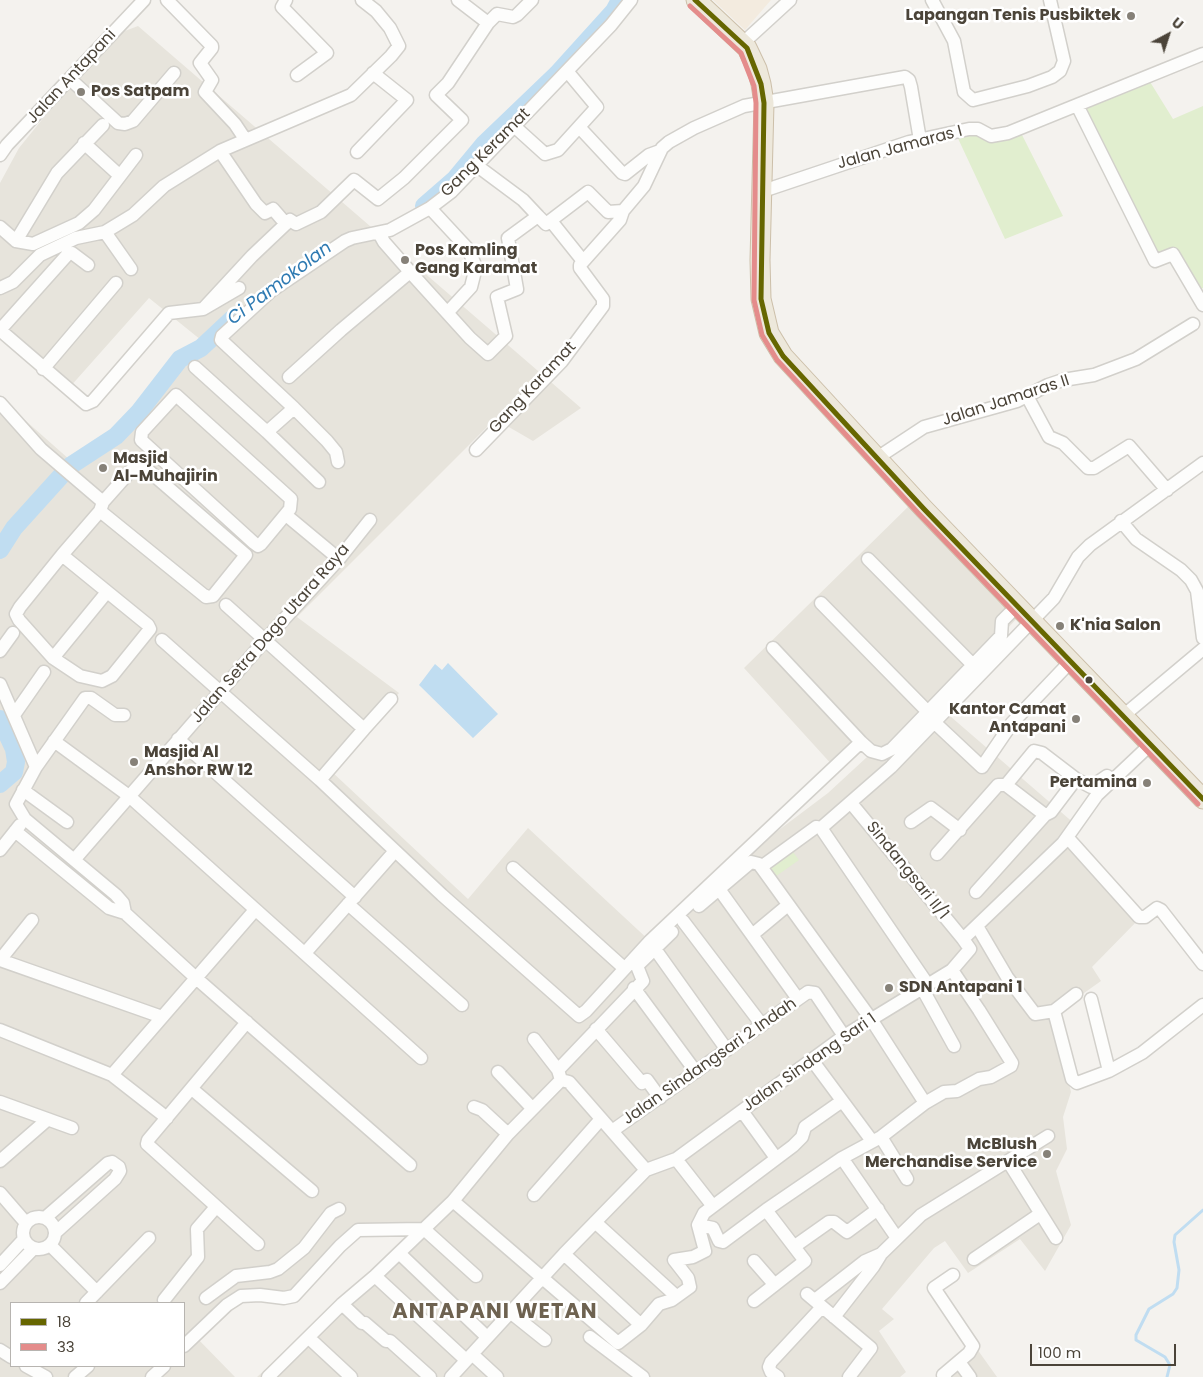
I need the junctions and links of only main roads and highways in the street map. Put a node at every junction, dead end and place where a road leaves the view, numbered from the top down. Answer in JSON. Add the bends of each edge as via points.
{"nodes":[{"id":1,"x":696,"y":0,"type":"edge"},
{"id":2,"x":1201,"y":794,"type":"edge"}],
"edges":[{"from":1,"to":2,"type":"highway","via":[[742,43],[757,69],[764,103],[761,299],[769,333],[782,356],[1017,606]]}]}
